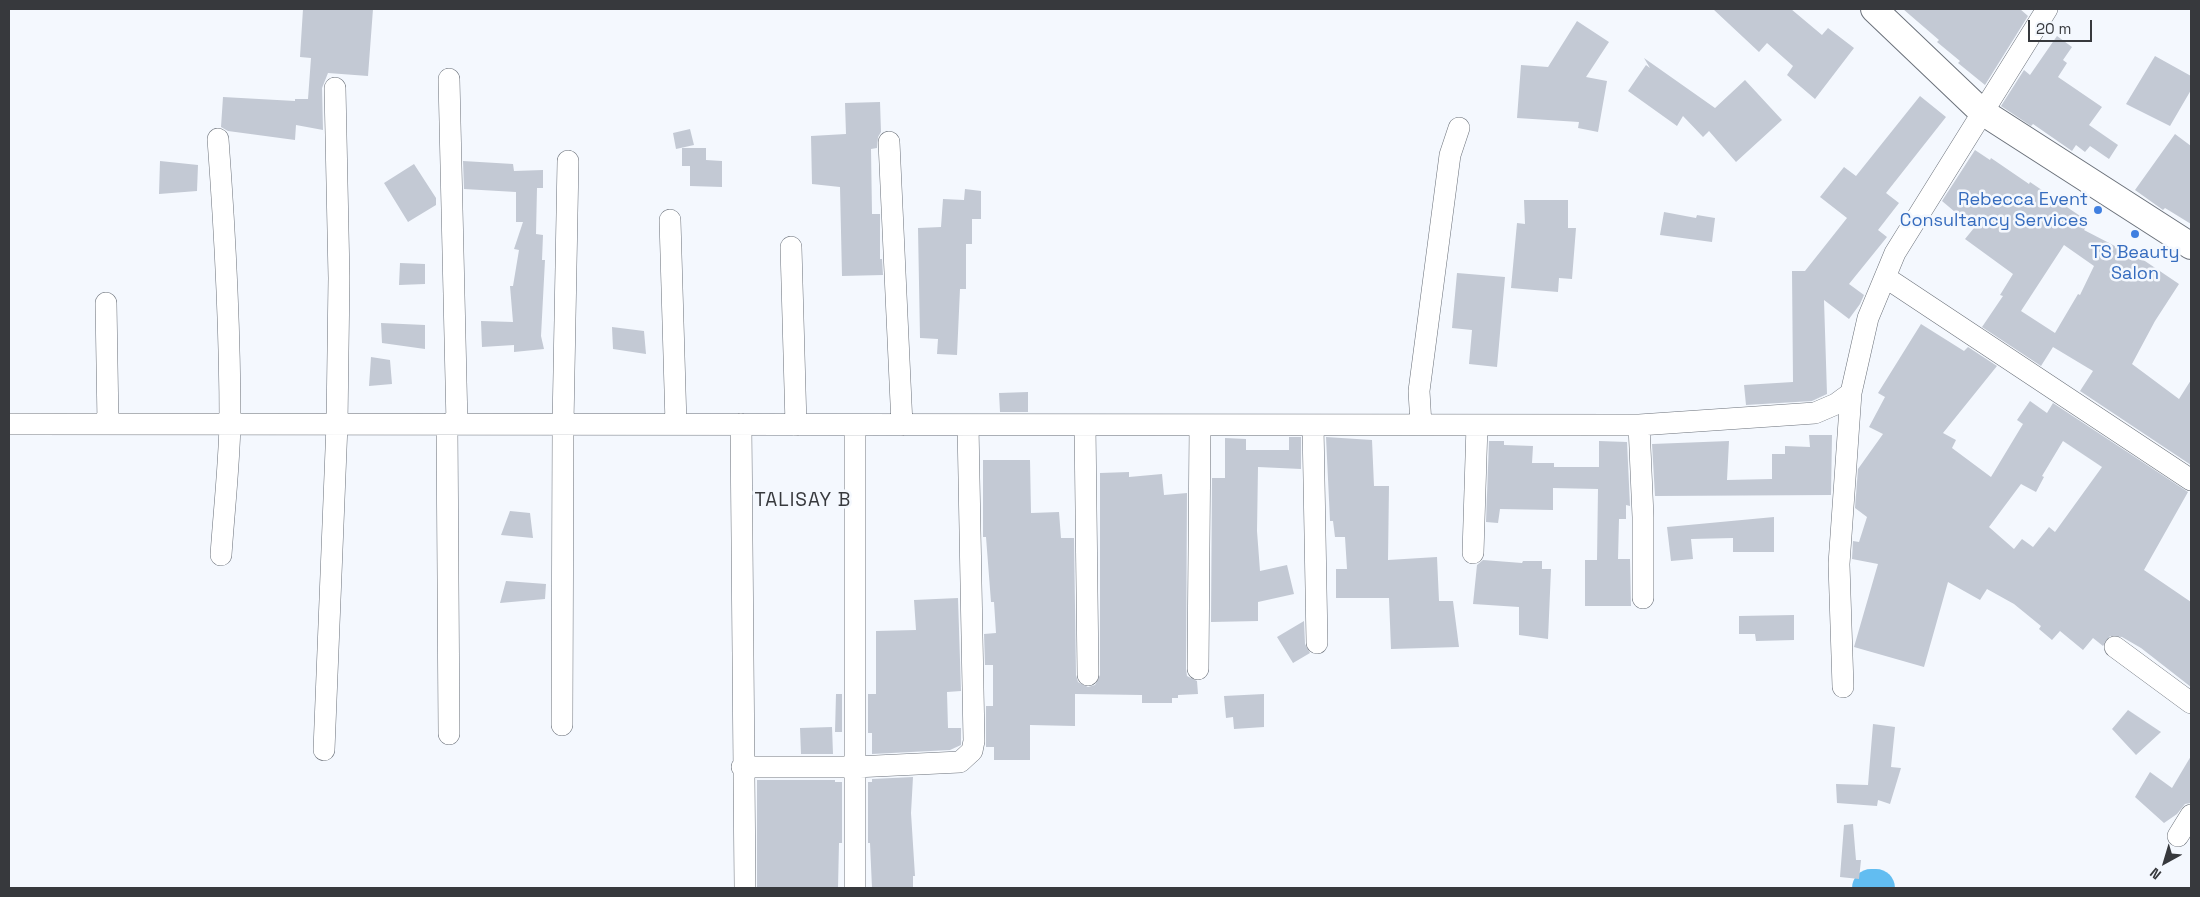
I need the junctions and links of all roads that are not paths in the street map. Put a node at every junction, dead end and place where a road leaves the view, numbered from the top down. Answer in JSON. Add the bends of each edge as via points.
{"nodes":[{"id":1,"x":1874,"y":9,"type":"edge"},
{"id":2,"x":2047,"y":9,"type":"edge"},
{"id":3,"x":449,"y":79,"type":"dead end"},
{"id":4,"x":335,"y":88,"type":"dead end"},
{"id":5,"x":1981,"y":111,"type":"junction"},
{"id":6,"x":1458,"y":128,"type":"dead end"},
{"id":7,"x":218,"y":139,"type":"dead end"},
{"id":8,"x":889,"y":142,"type":"dead end"},
{"id":9,"x":568,"y":161,"type":"dead end"},
{"id":10,"x":670,"y":220,"type":"dead end"},
{"id":11,"x":2191,"y":246,"type":"edge"},
{"id":12,"x":791,"y":247,"type":"dead end"},
{"id":13,"x":1885,"y":277,"type":"junction"},
{"id":14,"x":106,"y":303,"type":"dead end"},
{"id":15,"x":1850,"y":393,"type":"junction"},
{"id":16,"x":9,"y":424,"type":"edge"},
{"id":17,"x":108,"y":424,"type":"junction"},
{"id":18,"x":230,"y":424,"type":"junction"},
{"id":19,"x":337,"y":424,"type":"junction"},
{"id":20,"x":452,"y":424,"type":"junction"},
{"id":21,"x":562,"y":424,"type":"junction"},
{"id":22,"x":676,"y":424,"type":"junction"},
{"id":23,"x":741,"y":424,"type":"junction"},
{"id":24,"x":796,"y":425,"type":"junction"},
{"id":25,"x":855,"y":425,"type":"junction"},
{"id":26,"x":902,"y":425,"type":"junction"},
{"id":27,"x":968,"y":425,"type":"junction"},
{"id":28,"x":1085,"y":425,"type":"junction"},
{"id":29,"x":1200,"y":425,"type":"junction"},
{"id":30,"x":1313,"y":425,"type":"junction"},
{"id":31,"x":1421,"y":425,"type":"junction"},
{"id":32,"x":1477,"y":425,"type":"junction"},
{"id":33,"x":1639,"y":425,"type":"junction"},
{"id":34,"x":2191,"y":480,"type":"edge"},
{"id":35,"x":1473,"y":553,"type":"dead end"},
{"id":36,"x":220,"y":555,"type":"dead end"},
{"id":37,"x":1643,"y":598,"type":"dead end"},
{"id":38,"x":1317,"y":643,"type":"dead end"},
{"id":39,"x":2115,"y":647,"type":"dead end"},
{"id":40,"x":1198,"y":669,"type":"dead end"},
{"id":41,"x":1088,"y":675,"type":"dead end"},
{"id":42,"x":1842,"y":687,"type":"dead end"},
{"id":43,"x":2191,"y":703,"type":"edge"},
{"id":44,"x":562,"y":725,"type":"dead end"},
{"id":45,"x":449,"y":734,"type":"dead end"},
{"id":46,"x":324,"y":750,"type":"dead end"},
{"id":47,"x":742,"y":767,"type":"junction"},
{"id":48,"x":855,"y":767,"type":"junction"},
{"id":49,"x":2191,"y":815,"type":"edge"},
{"id":50,"x":2178,"y":836,"type":"dead end"},
{"id":51,"x":745,"y":888,"type":"edge"},
{"id":52,"x":855,"y":888,"type":"edge"}],
"edges":[{"from":1,"to":5,"type":"street"},
{"from":2,"to":5,"type":"street"},
{"from":3,"to":20,"type":"street"},
{"from":4,"to":19,"type":"street","via":[[339,278]]},
{"from":5,"to":11,"type":"street"},
{"from":5,"to":13,"type":"street","via":[[1895,253]]},
{"from":6,"to":31,"type":"street","via":[[1450,155],[1419,391]]},
{"from":7,"to":18,"type":"street","via":[[227,276]]},
{"from":8,"to":26,"type":"street"},
{"from":9,"to":21,"type":"street"},
{"from":10,"to":22,"type":"street"},
{"from":12,"to":24,"type":"street"},
{"from":13,"to":15,"type":"street","via":[[1868,318]]},
{"from":13,"to":34,"type":"street"},
{"from":14,"to":17,"type":"street"},
{"from":15,"to":33,"type":"street","via":[[1836,404],[1815,413]]},
{"from":15,"to":42,"type":"street","via":[[1840,564]]},
{"from":16,"to":17,"type":"street"},
{"from":17,"to":18,"type":"street"},
{"from":18,"to":19,"type":"street"},
{"from":18,"to":36,"type":"street"},
{"from":19,"to":20,"type":"street"},
{"from":19,"to":46,"type":"street"},
{"from":20,"to":21,"type":"street"},
{"from":20,"to":45,"type":"street"},
{"from":21,"to":22,"type":"street"},
{"from":21,"to":44,"type":"street"},
{"from":22,"to":23,"type":"street"},
{"from":23,"to":24,"type":"street"},
{"from":23,"to":47,"type":"street"},
{"from":24,"to":25,"type":"street"},
{"from":25,"to":26,"type":"street"},
{"from":25,"to":48,"type":"street"},
{"from":26,"to":27,"type":"street"},
{"from":27,"to":28,"type":"street"},
{"from":27,"to":48,"type":"street","via":[[972,751],[960,762]]},
{"from":28,"to":29,"type":"street"},
{"from":28,"to":41,"type":"street"},
{"from":29,"to":30,"type":"street"},
{"from":29,"to":40,"type":"street"},
{"from":30,"to":31,"type":"street"},
{"from":30,"to":38,"type":"street"},
{"from":31,"to":32,"type":"street"},
{"from":32,"to":33,"type":"street"},
{"from":32,"to":35,"type":"street"},
{"from":33,"to":37,"type":"street"},
{"from":39,"to":43,"type":"street"},
{"from":47,"to":48,"type":"street"},
{"from":47,"to":51,"type":"street"},
{"from":48,"to":52,"type":"street"},
{"from":49,"to":50,"type":"street"}]}
